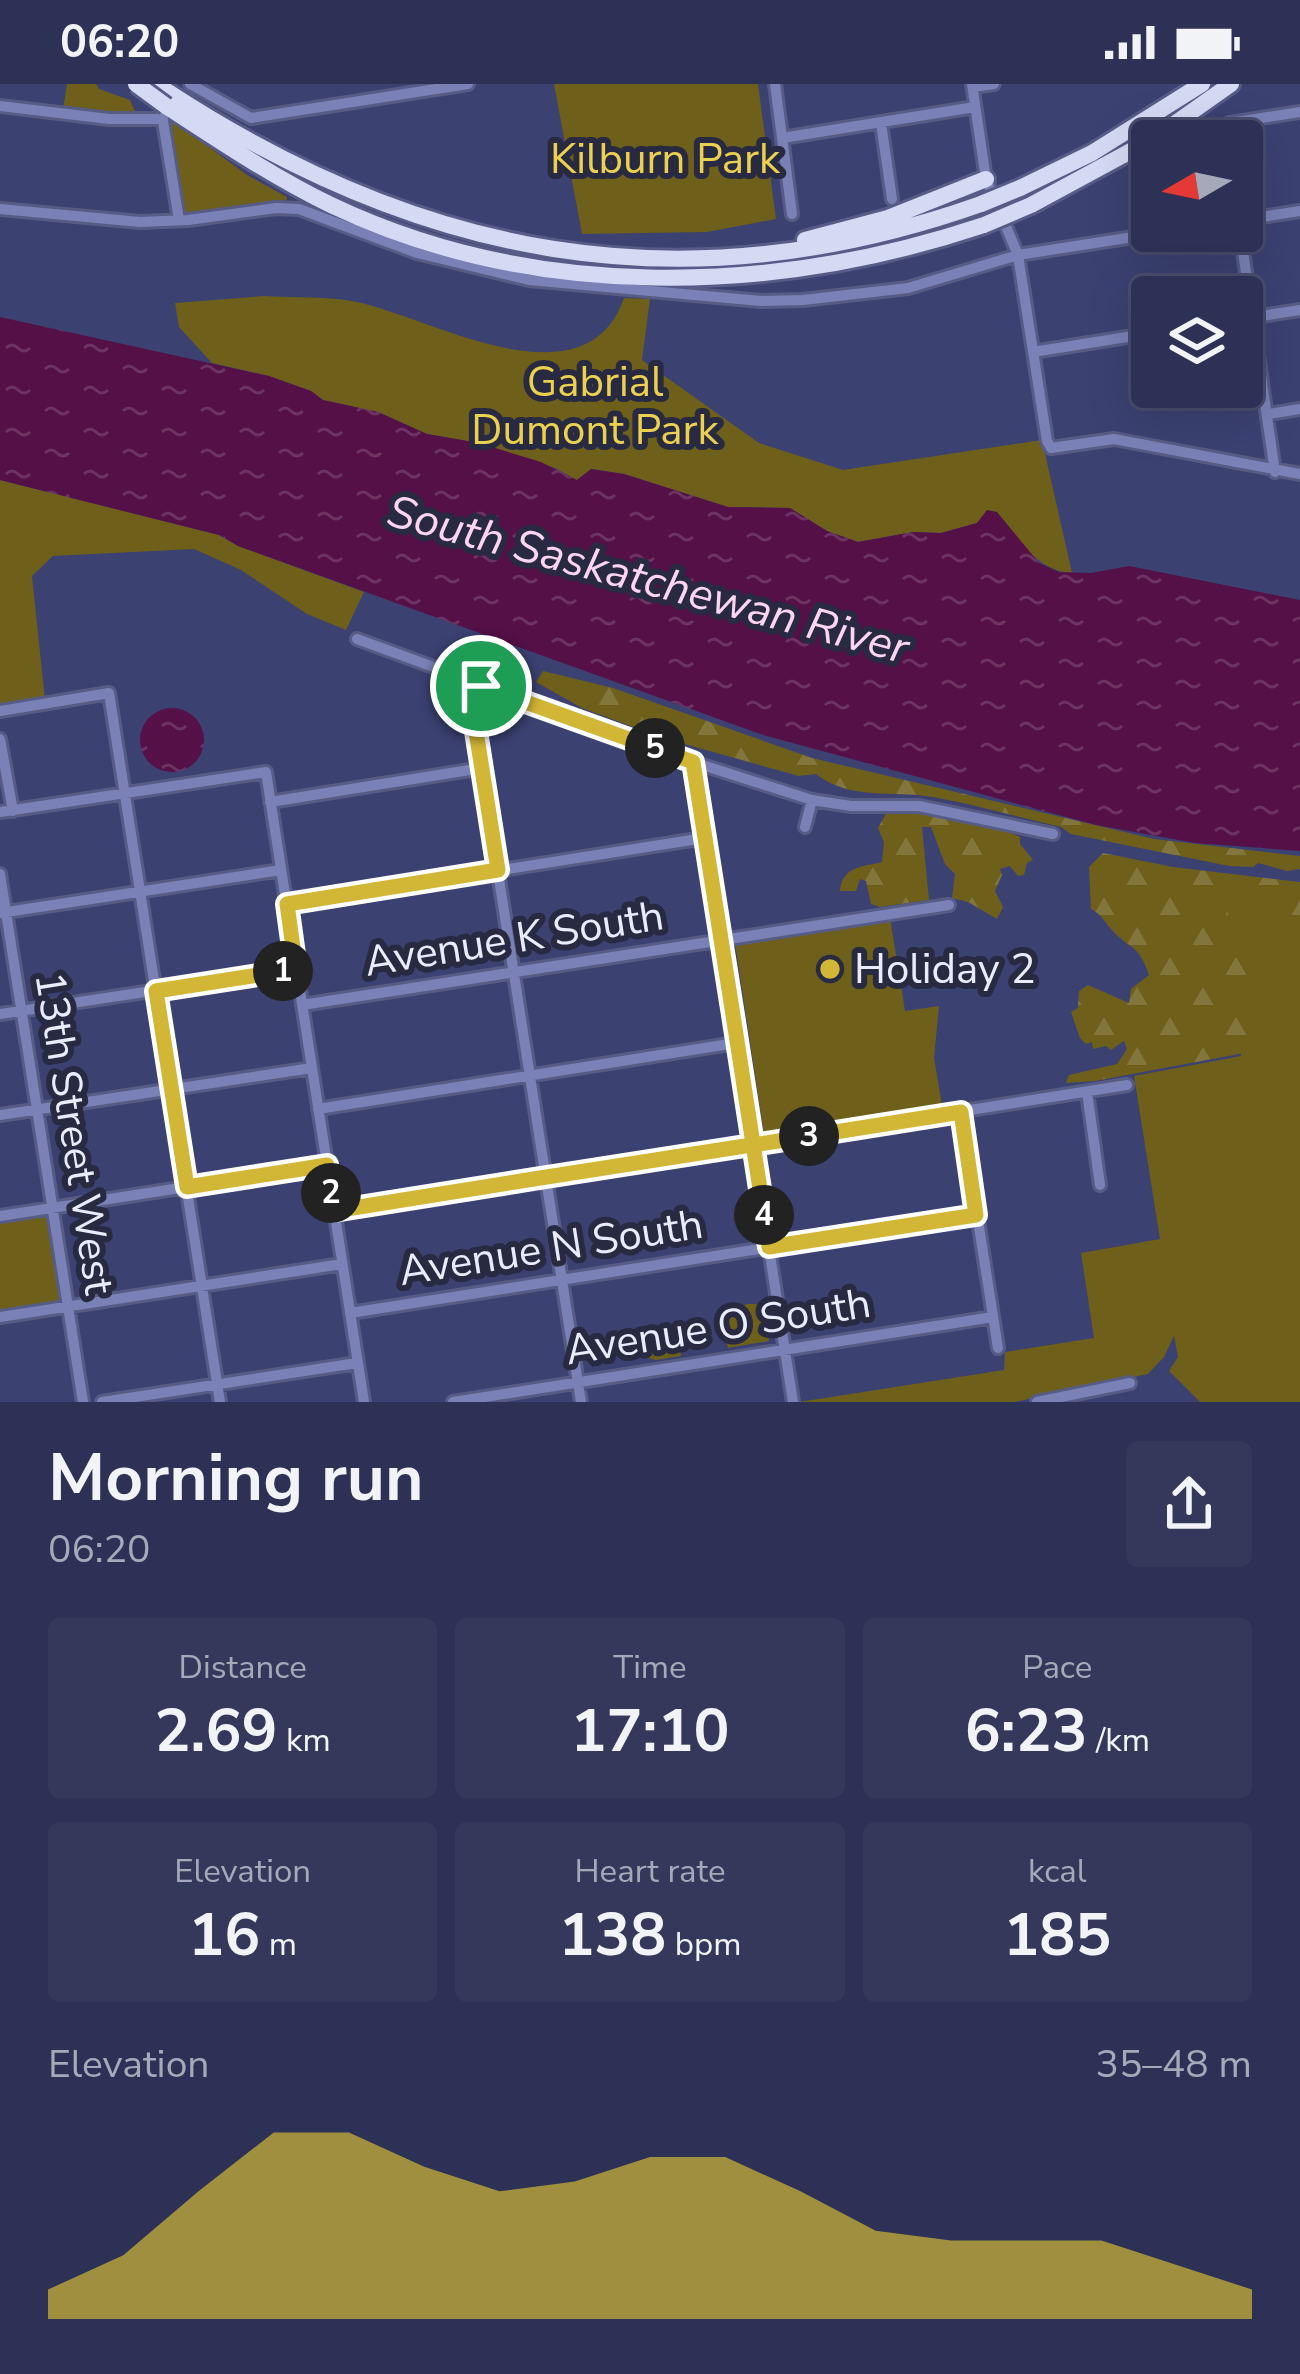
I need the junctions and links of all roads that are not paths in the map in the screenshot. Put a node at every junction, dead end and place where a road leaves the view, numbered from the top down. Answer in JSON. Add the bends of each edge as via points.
{"nodes":[{"id":1,"x":136,"y":84,"type":"edge"},
{"id":2,"x":153,"y":84,"type":"edge"},
{"id":3,"x":190,"y":84,"type":"edge"},
{"id":4,"x":382,"y":84,"type":"edge"},
{"id":5,"x":468,"y":84,"type":"edge"},
{"id":6,"x":775,"y":84,"type":"edge"},
{"id":7,"x":994,"y":84,"type":"edge"},
{"id":8,"x":1202,"y":84,"type":"edge"},
{"id":9,"x":1231,"y":84,"type":"edge"},
{"id":10,"x":972,"y":86,"type":"edge"},
{"id":11,"x":385,"y":98,"type":"junction"},
{"id":12,"x":0,"y":106,"type":"edge"},
{"id":13,"x":975,"y":107,"type":"junction"},
{"id":14,"x":1300,"y":112,"type":"edge"},
{"id":15,"x":164,"y":113,"type":"junction"},
{"id":16,"x":1249,"y":120,"type":"edge"},
{"id":17,"x":881,"y":123,"type":"junction"},
{"id":18,"x":782,"y":138,"type":"junction"},
{"id":19,"x":986,"y":179,"type":"junction"},
{"id":20,"x":892,"y":199,"type":"dead end"},
{"id":21,"x":0,"y":209,"type":"edge"},
{"id":22,"x":1300,"y":211,"type":"edge"},
{"id":23,"x":792,"y":214,"type":"dead end"},
{"id":24,"x":1263,"y":217,"type":"edge"},
{"id":25,"x":179,"y":220,"type":"junction"},
{"id":26,"x":1131,"y":238,"type":"edge"},
{"id":27,"x":594,"y":254,"type":"junction"},
{"id":28,"x":1018,"y":256,"type":"junction"},
{"id":29,"x":1300,"y":310,"type":"edge"},
{"id":30,"x":1263,"y":316,"type":"edge"},
{"id":31,"x":1131,"y":336,"type":"edge"},
{"id":32,"x":1033,"y":352,"type":"junction"},
{"id":33,"x":1263,"y":387,"type":"edge"},
{"id":34,"x":1300,"y":409,"type":"edge"},
{"id":35,"x":1269,"y":414,"type":"junction"},
{"id":36,"x":1275,"y":472,"type":"junction"},
{"id":37,"x":1300,"y":474,"type":"edge"},
{"id":38,"x":357,"y":639,"type":"dead end"},
{"id":39,"x":468,"y":681,"type":"junction"},
{"id":40,"x":0,"y":711,"type":"edge"},
{"id":41,"x":0,"y":739,"type":"edge"},
{"id":42,"x":693,"y":762,"type":"junction"},
{"id":43,"x":482,"y":768,"type":"junction"},
{"id":44,"x":125,"y":794,"type":"junction"},
{"id":45,"x":812,"y":800,"type":"junction"},
{"id":46,"x":270,"y":802,"type":"junction"},
{"id":47,"x":6,"y":812,"type":"edge"},
{"id":48,"x":805,"y":827,"type":"dead end"},
{"id":49,"x":1053,"y":834,"type":"dead end"},
{"id":50,"x":704,"y":838,"type":"junction"},
{"id":51,"x":281,"y":870,"type":"junction"},
{"id":52,"x":498,"y":870,"type":"junction"},
{"id":53,"x":0,"y":874,"type":"edge"},
{"id":54,"x":140,"y":891,"type":"junction"},
{"id":55,"x":287,"y":904,"type":"junction"},
{"id":56,"x":949,"y":905,"type":"dead end"},
{"id":57,"x":3,"y":912,"type":"edge"},
{"id":58,"x":720,"y":940,"type":"junction"},
{"id":59,"x":296,"y":969,"type":"junction"},
{"id":60,"x":514,"y":973,"type":"junction"},
{"id":61,"x":156,"y":991,"type":"junction"},
{"id":62,"x":302,"y":1005,"type":"junction"},
{"id":63,"x":22,"y":1010,"type":"junction"},
{"id":64,"x":0,"y":1014,"type":"edge"},
{"id":65,"x":736,"y":1043,"type":"junction"},
{"id":66,"x":312,"y":1068,"type":"junction"},
{"id":67,"x":530,"y":1075,"type":"junction"},
{"id":68,"x":1127,"y":1085,"type":"dead end"},
{"id":69,"x":171,"y":1089,"type":"junction"},
{"id":70,"x":1087,"y":1092,"type":"junction"},
{"id":71,"x":318,"y":1108,"type":"junction"},
{"id":72,"x":37,"y":1109,"type":"junction"},
{"id":73,"x":961,"y":1112,"type":"junction"},
{"id":74,"x":0,"y":1115,"type":"edge"},
{"id":75,"x":752,"y":1145,"type":"junction"},
{"id":76,"x":327,"y":1165,"type":"junction"},
{"id":77,"x":546,"y":1177,"type":"junction"},
{"id":78,"x":1100,"y":1185,"type":"dead end"},
{"id":79,"x":187,"y":1187,"type":"junction"},
{"id":80,"x":52,"y":1208,"type":"junction"},
{"id":81,"x":334,"y":1211,"type":"junction"},
{"id":82,"x":976,"y":1215,"type":"junction"},
{"id":83,"x":0,"y":1216,"type":"edge"},
{"id":84,"x":769,"y":1247,"type":"junction"},
{"id":85,"x":342,"y":1264,"type":"junction"},
{"id":86,"x":562,"y":1280,"type":"junction"},
{"id":87,"x":202,"y":1286,"type":"junction"},
{"id":88,"x":68,"y":1307,"type":"junction"},
{"id":89,"x":350,"y":1313,"type":"junction"},
{"id":90,"x":0,"y":1317,"type":"edge"},
{"id":91,"x":993,"y":1317,"type":"junction"},
{"id":92,"x":998,"y":1348,"type":"dead end"},
{"id":93,"x":784,"y":1350,"type":"junction"},
{"id":94,"x":357,"y":1363,"type":"junction"},
{"id":95,"x":578,"y":1382,"type":"junction"},
{"id":96,"x":1130,"y":1383,"type":"dead end"},
{"id":97,"x":218,"y":1385,"type":"junction"},
{"id":98,"x":83,"y":1402,"type":"edge"},
{"id":99,"x":101,"y":1402,"type":"edge"},
{"id":100,"x":220,"y":1402,"type":"edge"},
{"id":101,"x":364,"y":1402,"type":"edge"},
{"id":102,"x":453,"y":1402,"type":"edge"},
{"id":103,"x":581,"y":1402,"type":"edge"},
{"id":104,"x":793,"y":1402,"type":"edge"},
{"id":105,"x":1036,"y":1402,"type":"edge"}],
"edges":[{"from":1,"to":15,"type":"highway","bridge":true},
{"from":2,"to":15,"type":"street"},
{"from":2,"to":27,"type":"highway","via":[[293,166],[412,216],[478,236]]},
{"from":3,"to":11,"type":"street","via":[[251,118]]},
{"from":4,"to":11,"type":"street"},
{"from":5,"to":11,"type":"street"},
{"from":6,"to":18,"type":"street"},
{"from":7,"to":10,"type":"street"},
{"from":8,"to":27,"type":"highway","bridge":true,"via":[[1092,153],[917,227],[800,252],[693,260]]},
{"from":9,"to":15,"type":"highway","bridge":true,"via":[[1154,139],[984,225],[850,262],[688,279],[568,272],[466,251],[352,214]]},
{"from":10,"to":13,"type":"street"},
{"from":12,"to":15,"type":"street","via":[[109,119]]},
{"from":13,"to":17,"type":"street"},
{"from":13,"to":19,"type":"street"},
{"from":14,"to":16,"type":"street"},
{"from":15,"to":25,"type":"street"},
{"from":17,"to":18,"type":"street"},
{"from":17,"to":20,"type":"street"},
{"from":18,"to":23,"type":"street"},
{"from":19,"to":27,"type":"highway","via":[[802,241],[719,253]]},
{"from":19,"to":28,"type":"street"},
{"from":21,"to":25,"type":"street"},
{"from":22,"to":24,"type":"street"},
{"from":25,"to":28,"type":"street","via":[[299,209],[417,253],[514,277],[760,301],[908,288]]},
{"from":26,"to":28,"type":"street"},
{"from":28,"to":32,"type":"street"},
{"from":29,"to":30,"type":"street"},
{"from":31,"to":32,"type":"street"},
{"from":32,"to":36,"type":"street","via":[[1051,448],[1114,439]]},
{"from":33,"to":35,"type":"street"},
{"from":34,"to":35,"type":"street"},
{"from":35,"to":36,"type":"street"},
{"from":36,"to":37,"type":"street"},
{"from":38,"to":39,"type":"street"},
{"from":39,"to":42,"type":"street"},
{"from":39,"to":43,"type":"street"},
{"from":40,"to":44,"type":"street","via":[[109,693]]},
{"from":41,"to":47,"type":"street"},
{"from":42,"to":45,"type":"street"},
{"from":42,"to":50,"type":"street"},
{"from":43,"to":46,"type":"street"},
{"from":43,"to":52,"type":"street"},
{"from":44,"to":46,"type":"street","via":[[266,772]]},
{"from":44,"to":47,"type":"street"},
{"from":44,"to":54,"type":"street"},
{"from":45,"to":48,"type":"street"},
{"from":45,"to":49,"type":"street","via":[[919,806]]},
{"from":46,"to":51,"type":"street"},
{"from":50,"to":52,"type":"street"},
{"from":50,"to":58,"type":"street"},
{"from":51,"to":54,"type":"street"},
{"from":51,"to":55,"type":"street"},
{"from":52,"to":55,"type":"street"},
{"from":52,"to":60,"type":"street"},
{"from":53,"to":57,"type":"street","name":"13th Street West"},
{"from":54,"to":57,"type":"street"},
{"from":54,"to":61,"type":"street"},
{"from":55,"to":59,"type":"street"},
{"from":56,"to":58,"type":"street","name":"Avenue K South"},
{"from":57,"to":63,"type":"street","name":"13th Street West"},
{"from":58,"to":60,"type":"street","name":"Avenue K South"},
{"from":58,"to":65,"type":"street"},
{"from":59,"to":61,"type":"street"},
{"from":59,"to":62,"type":"street"},
{"from":60,"to":62,"type":"street","name":"Avenue K South"},
{"from":60,"to":67,"type":"street"},
{"from":61,"to":63,"type":"street"},
{"from":61,"to":69,"type":"street"},
{"from":62,"to":66,"type":"street"},
{"from":63,"to":64,"type":"street"},
{"from":63,"to":72,"type":"street","name":"13th Street West"},
{"from":65,"to":67,"type":"street"},
{"from":65,"to":75,"type":"street"},
{"from":66,"to":69,"type":"street"},
{"from":66,"to":71,"type":"street"},
{"from":67,"to":71,"type":"street"},
{"from":67,"to":77,"type":"street"},
{"from":68,"to":70,"type":"street"},
{"from":69,"to":72,"type":"street"},
{"from":69,"to":79,"type":"street"},
{"from":70,"to":73,"type":"street"},
{"from":70,"to":78,"type":"street"},
{"from":71,"to":76,"type":"street"},
{"from":72,"to":74,"type":"street"},
{"from":72,"to":80,"type":"street","name":"13th Street West"},
{"from":73,"to":75,"type":"street"},
{"from":73,"to":82,"type":"street"},
{"from":75,"to":77,"type":"street"},
{"from":75,"to":84,"type":"street"},
{"from":76,"to":79,"type":"street"},
{"from":76,"to":81,"type":"street"},
{"from":77,"to":81,"type":"street"},
{"from":77,"to":86,"type":"street"},
{"from":79,"to":80,"type":"street"},
{"from":79,"to":87,"type":"street"},
{"from":80,"to":83,"type":"street"},
{"from":80,"to":88,"type":"street","name":"13th Street West"},
{"from":81,"to":85,"type":"street"},
{"from":82,"to":84,"type":"street","name":"Avenue N South"},
{"from":82,"to":91,"type":"street"},
{"from":84,"to":86,"type":"street","name":"Avenue N South"},
{"from":84,"to":93,"type":"street"},
{"from":85,"to":87,"type":"street","name":"Avenue N South"},
{"from":85,"to":89,"type":"street"},
{"from":86,"to":89,"type":"street","name":"Avenue N South"},
{"from":86,"to":95,"type":"street"},
{"from":87,"to":88,"type":"street","name":"Avenue N South"},
{"from":87,"to":97,"type":"street"},
{"from":88,"to":90,"type":"street","name":"Avenue N South"},
{"from":88,"to":98,"type":"street","name":"13th Street West"},
{"from":89,"to":94,"type":"street"},
{"from":91,"to":92,"type":"street"},
{"from":91,"to":93,"type":"street","name":"Avenue O South"},
{"from":93,"to":95,"type":"street","name":"Avenue O South"},
{"from":93,"to":104,"type":"street"},
{"from":94,"to":97,"type":"street"},
{"from":94,"to":101,"type":"street"},
{"from":95,"to":102,"type":"street","name":"Avenue O South"},
{"from":95,"to":103,"type":"street"},
{"from":96,"to":105,"type":"street"},
{"from":97,"to":99,"type":"street"},
{"from":97,"to":100,"type":"street"}]}
